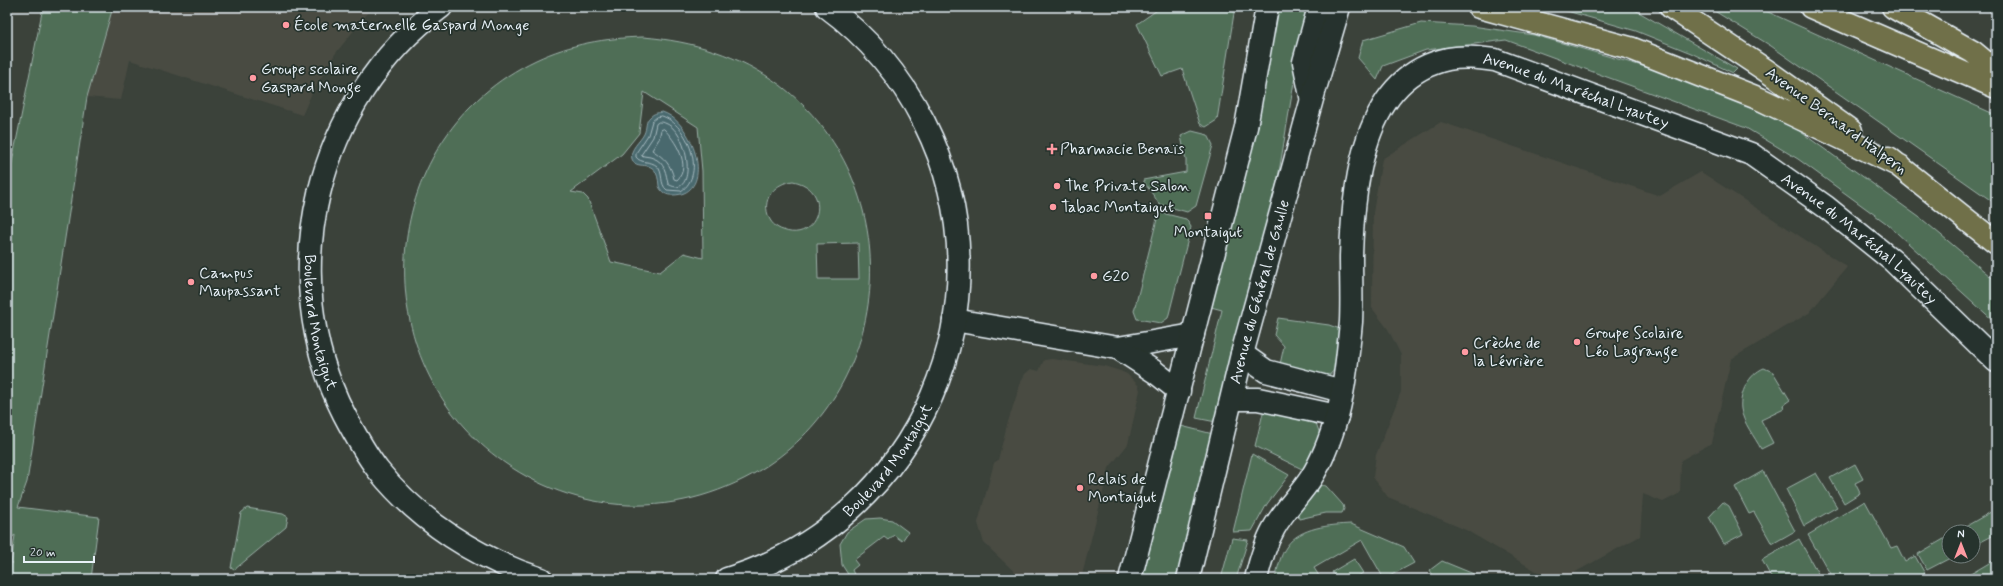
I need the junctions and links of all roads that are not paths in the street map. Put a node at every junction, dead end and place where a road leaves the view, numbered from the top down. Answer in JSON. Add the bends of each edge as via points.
{"nodes":[{"id":1,"x":441,"y":7,"type":"edge"},
{"id":2,"x":827,"y":7,"type":"edge"},
{"id":3,"x":1267,"y":7,"type":"edge"},
{"id":4,"x":1319,"y":7,"type":"edge"},
{"id":5,"x":1339,"y":7,"type":"edge"},
{"id":6,"x":1479,"y":7,"type":"edge"},
{"id":7,"x":1671,"y":7,"type":"edge"},
{"id":8,"x":1811,"y":7,"type":"edge"},
{"id":9,"x":1893,"y":7,"type":"edge"},
{"id":10,"x":1996,"y":71,"type":"edge"},
{"id":11,"x":1996,"y":87,"type":"edge"},
{"id":12,"x":1312,"y":99,"type":"junction"},
{"id":13,"x":1900,"y":166,"type":"junction"},
{"id":14,"x":1996,"y":243,"type":"edge"},
{"id":15,"x":954,"y":320,"type":"junction"},
{"id":16,"x":1193,"y":335,"type":"junction"},
{"id":17,"x":1118,"y":348,"type":"junction"},
{"id":18,"x":1242,"y":354,"type":"junction"},
{"id":19,"x":1996,"y":361,"type":"edge"},
{"id":20,"x":1179,"y":391,"type":"junction"},
{"id":21,"x":1342,"y":391,"type":"junction"},
{"id":22,"x":1232,"y":399,"type":"junction"},
{"id":23,"x":1337,"y":416,"type":"junction"},
{"id":24,"x":541,"y":579,"type":"edge"},
{"id":25,"x":727,"y":579,"type":"edge"},
{"id":26,"x":1130,"y":579,"type":"edge"},
{"id":27,"x":1188,"y":579,"type":"edge"},
{"id":28,"x":1256,"y":579,"type":"edge"}],
"edges":[{"from":1,"to":24,"type":"street","name":"Boulevard Montaigut","via":[[414,29],[378,68],[347,115],[330,152],[316,204],[310,241],[309,279],[316,335],[326,372],[340,407],[378,470],[419,512],[449,535],[498,563]]},
{"from":2,"to":15,"type":"street","name":"Boulevard Montaigut","via":[[862,37],[888,65],[919,113],[935,147],[950,195],[957,238],[959,276]]},
{"from":3,"to":16,"type":"street","via":[[1246,127]]},
{"from":4,"to":12,"type":"street","via":[[1304,62]]},
{"from":5,"to":12,"type":"street","name":"Avenue du Général de Gaulle"},
{"from":6,"to":13,"type":"highway","via":[[1630,48],[1760,99]]},
{"from":7,"to":13,"type":"highway","name":"Avenue Bernard Halpern","via":[[1768,71]]},
{"from":8,"to":11,"type":"highway"},
{"from":9,"to":10,"type":"highway","via":[[1973,52]]},
{"from":12,"to":18,"type":"street","name":"Avenue du Général de Gaulle"},
{"from":13,"to":14,"type":"highway","name":"Avenue Bernard Halpern"},
{"from":15,"to":17,"type":"street"},
{"from":15,"to":25,"type":"street","name":"Boulevard Montaigut","via":[[943,369],[929,404],[901,453],[878,483],[851,510],[806,544],[773,562]]},
{"from":16,"to":17,"type":"street"},
{"from":16,"to":20,"type":"street"},
{"from":17,"to":20,"type":"street"},
{"from":18,"to":21,"type":"street","via":[[1266,371]]},
{"from":18,"to":22,"type":"street","name":"Avenue du Général de Gaulle"},
{"from":19,"to":21,"type":"street","name":"Avenue du Maréchal Lyautey","via":[[1893,261],[1826,207],[1751,154],[1495,60],[1470,57],[1448,59],[1427,65],[1406,78],[1388,97],[1375,118],[1367,140],[1357,191],[1351,254],[1351,322]]},
{"from":20,"to":26,"type":"street"},
{"from":21,"to":23,"type":"street","name":"Avenue du Maréchal Lyautey"},
{"from":22,"to":23,"type":"street","via":[[1258,399]]},
{"from":22,"to":27,"type":"street","name":"Avenue du Général de Gaulle"},
{"from":23,"to":28,"type":"street","name":"Avenue du Maréchal Lyautey","via":[[1329,443],[1312,477],[1274,528]]}]}
